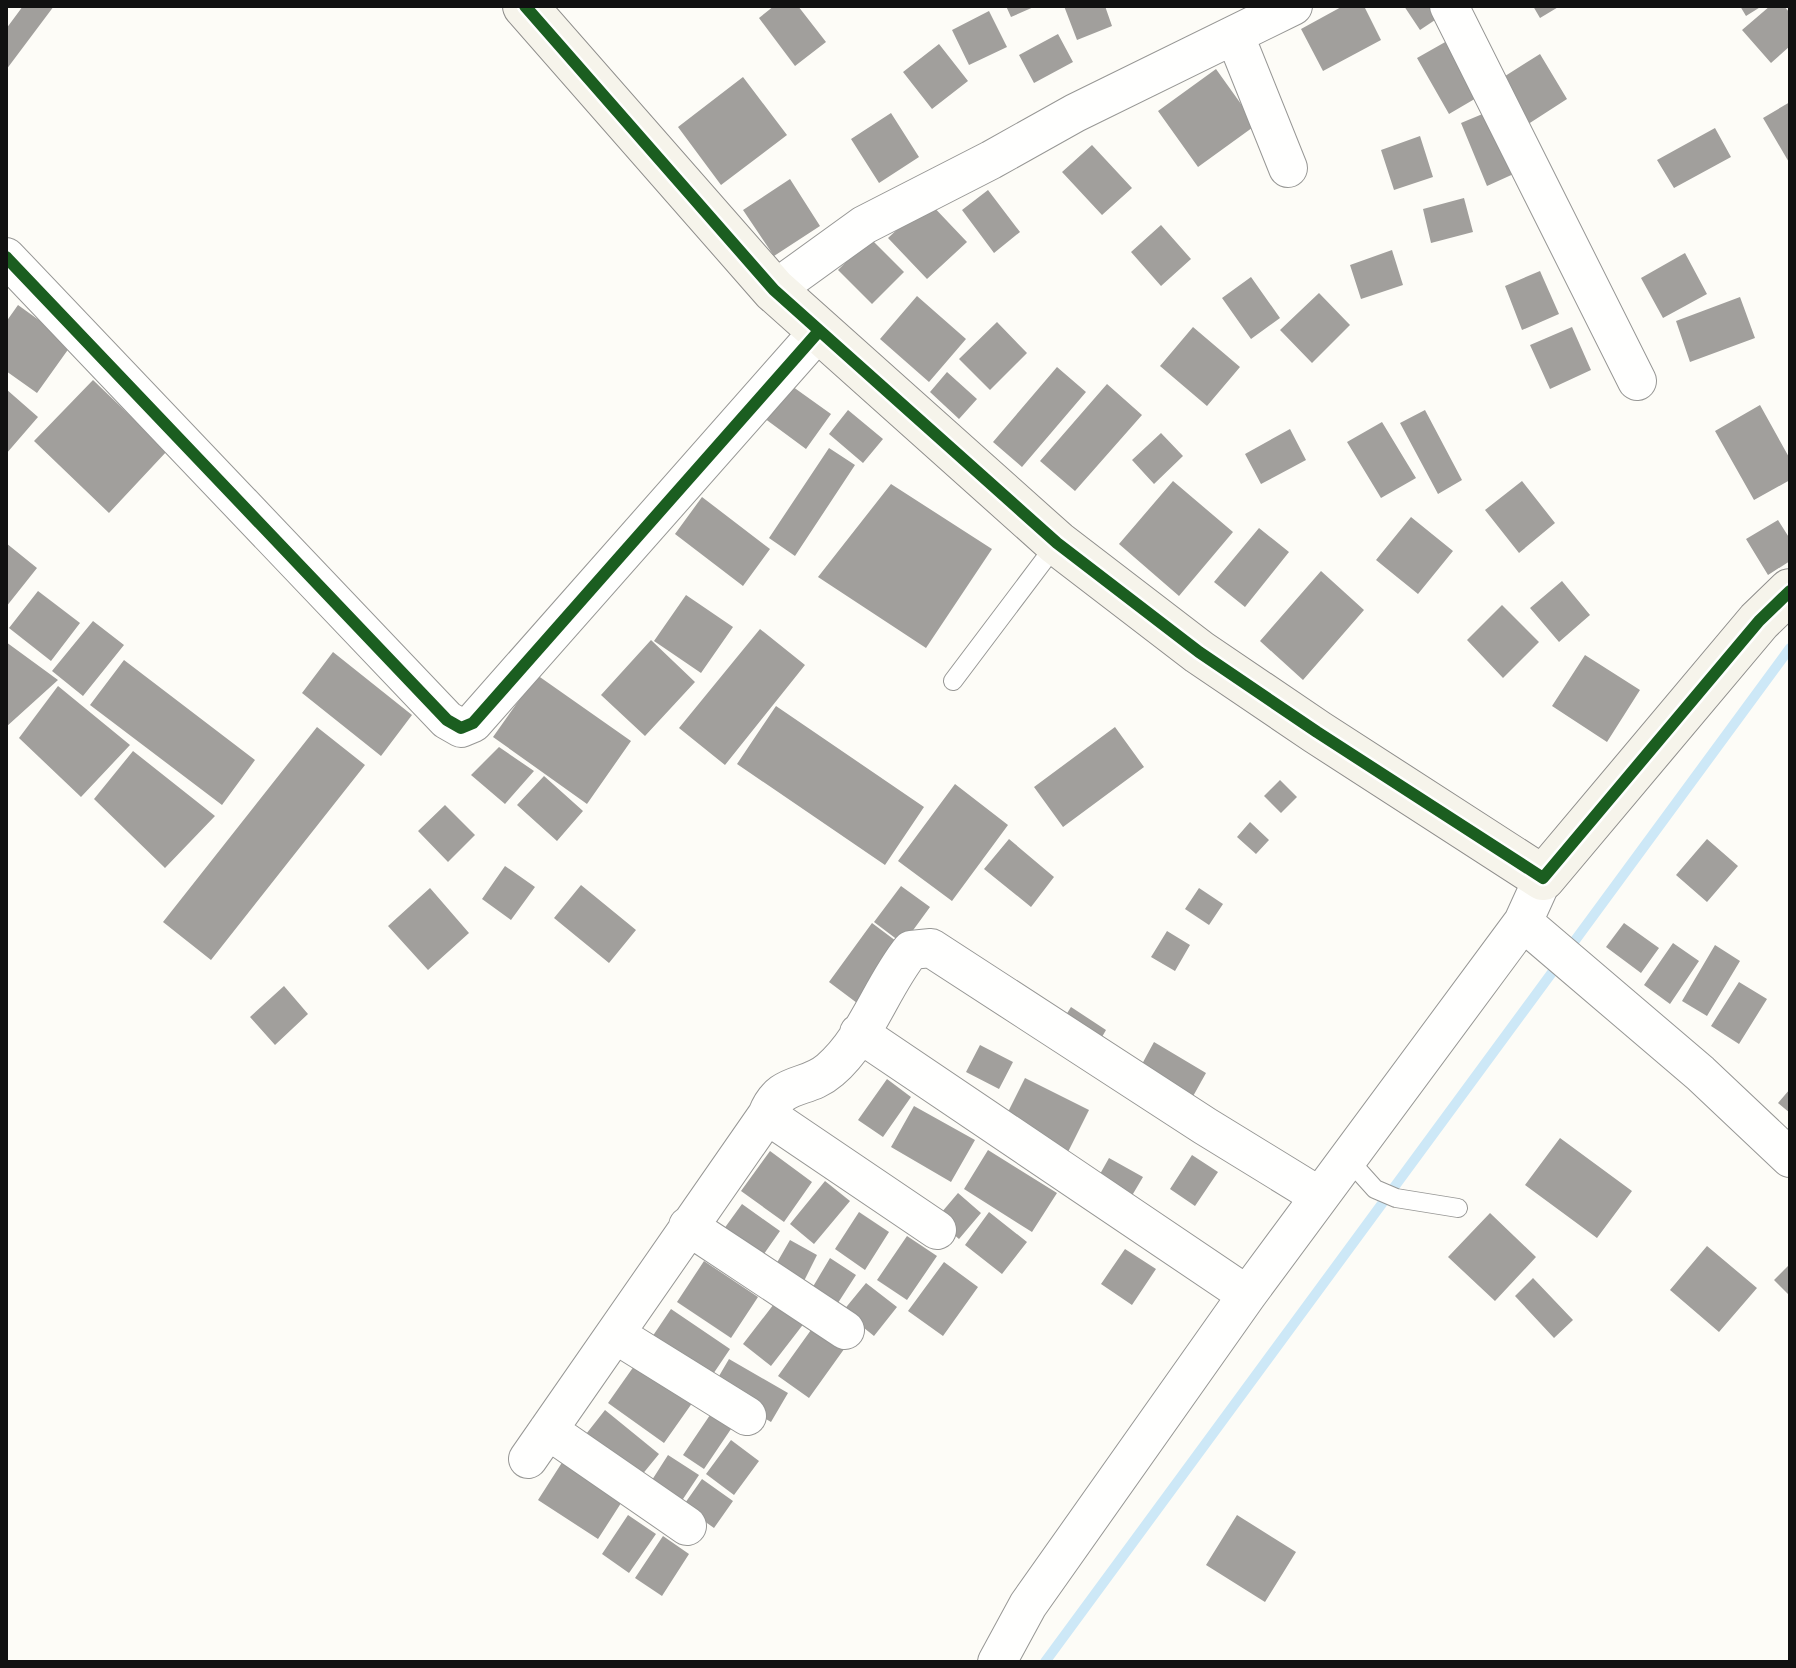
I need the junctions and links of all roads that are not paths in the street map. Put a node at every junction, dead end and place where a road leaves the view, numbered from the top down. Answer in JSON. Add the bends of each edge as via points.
{"nodes":[{"id":1,"x":525,"y":6,"type":"edge"},
{"id":2,"x":1293,"y":6,"type":"edge"},
{"id":3,"x":1449,"y":6,"type":"edge"},
{"id":4,"x":1235,"y":36,"type":"junction"},
{"id":5,"x":1288,"y":168,"type":"dead end"},
{"id":6,"x":6,"y":257,"type":"edge"},
{"id":7,"x":774,"y":290,"type":"junction"},
{"id":8,"x":819,"y":331,"type":"junction"},
{"id":9,"x":1637,"y":381,"type":"dead end"},
{"id":10,"x":1057,"y":543,"type":"junction"},
{"id":11,"x":1790,"y":591,"type":"edge"},
{"id":12,"x":953,"y":681,"type":"dead end"},
{"id":13,"x":1543,"y":878,"type":"junction"},
{"id":14,"x":1529,"y":927,"type":"junction"},
{"id":15,"x":859,"y":1033,"type":"junction"},
{"id":16,"x":767,"y":1115,"type":"junction"},
{"id":17,"x":1790,"y":1158,"type":"edge"},
{"id":18,"x":1348,"y":1159,"type":"junction"},
{"id":19,"x":1319,"y":1196,"type":"junction"},
{"id":20,"x":1458,"y":1208,"type":"dead end"},
{"id":21,"x":688,"y":1226,"type":"junction"},
{"id":22,"x":937,"y":1230,"type":"dead end"},
{"id":23,"x":1247,"y":1295,"type":"junction"},
{"id":24,"x":845,"y":1330,"type":"dead end"},
{"id":25,"x":615,"y":1334,"type":"junction"},
{"id":26,"x":747,"y":1416,"type":"dead end"},
{"id":27,"x":687,"y":1526,"type":"dead end"},
{"id":28,"x":997,"y":1662,"type":"edge"}],
"edges":[{"from":1,"to":7,"type":"street"},
{"from":2,"to":4,"type":"street"},
{"from":3,"to":9,"type":"street"},
{"from":4,"to":5,"type":"street"},
{"from":4,"to":7,"type":"street","via":[[1075,113],[864,225]]},
{"from":6,"to":8,"type":"street","via":[[447,720],[461,728],[473,723]]},
{"from":7,"to":8,"type":"street"},
{"from":8,"to":10,"type":"street"},
{"from":10,"to":12,"type":"lane"},
{"from":10,"to":13,"type":"street","via":[[1199,652]]},
{"from":11,"to":13,"type":"street"},
{"from":13,"to":14,"type":"street"},
{"from":14,"to":17,"type":"street","via":[[1700,1073]]},
{"from":14,"to":18,"type":"street"},
{"from":15,"to":16,"type":"street","via":[[830,1070],[784,1091]]},
{"from":15,"to":19,"type":"street","via":[[911,950],[931,948]]},
{"from":15,"to":23,"type":"street"},
{"from":16,"to":21,"type":"street"},
{"from":16,"to":22,"type":"street"},
{"from":18,"to":19,"type":"street"},
{"from":18,"to":20,"type":"lane","via":[[1375,1189],[1396,1198]]},
{"from":19,"to":23,"type":"street"},
{"from":21,"to":24,"type":"street"},
{"from":21,"to":25,"type":"street"},
{"from":23,"to":28,"type":"street","via":[[1028,1605]]},
{"from":25,"to":26,"type":"street"},
{"from":25,"to":27,"type":"street","via":[[538,1444]]}]}
